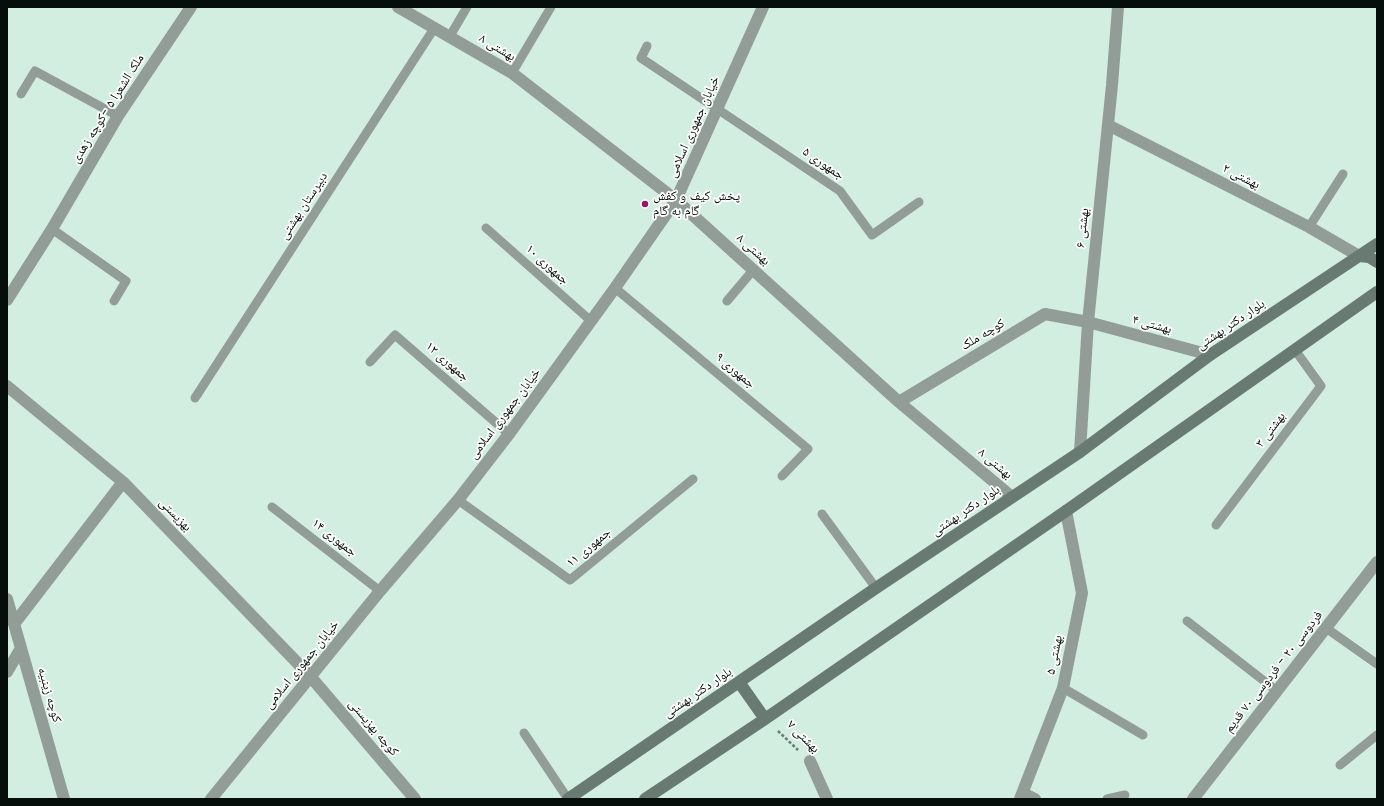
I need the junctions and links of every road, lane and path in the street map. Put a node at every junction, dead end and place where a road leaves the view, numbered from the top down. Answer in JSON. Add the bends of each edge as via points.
{"nodes":[{"id":1,"x":191,"y":7,"type":"edge"},
{"id":2,"x":398,"y":7,"type":"edge"},
{"id":3,"x":467,"y":7,"type":"edge"},
{"id":4,"x":551,"y":7,"type":"edge"},
{"id":5,"x":763,"y":7,"type":"edge"},
{"id":6,"x":1118,"y":7,"type":"edge"},
{"id":7,"x":435,"y":27,"type":"junction"},
{"id":8,"x":450,"y":36,"type":"junction"},
{"id":9,"x":646,"y":46,"type":"dead end"},
{"id":10,"x":512,"y":73,"type":"junction"},
{"id":11,"x":21,"y":94,"type":"dead end"},
{"id":12,"x":718,"y":109,"type":"junction"},
{"id":13,"x":118,"y":116,"type":"junction"},
{"id":14,"x":1108,"y":125,"type":"junction"},
{"id":15,"x":1343,"y":174,"type":"dead end"},
{"id":16,"x":676,"y":200,"type":"junction"},
{"id":17,"x":919,"y":202,"type":"dead end"},
{"id":18,"x":1309,"y":227,"type":"junction"},
{"id":19,"x":486,"y":228,"type":"dead end"},
{"id":20,"x":52,"y":229,"type":"junction"},
{"id":21,"x":1377,"y":244,"type":"edge"},
{"id":22,"x":1359,"y":256,"type":"junction"},
{"id":23,"x":1377,"y":262,"type":"edge"},
{"id":24,"x":754,"y":269,"type":"junction"},
{"id":25,"x":615,"y":288,"type":"junction"},
{"id":26,"x":1377,"y":292,"type":"edge"},
{"id":27,"x":7,"y":300,"type":"edge"},
{"id":28,"x":114,"y":301,"type":"dead end"},
{"id":29,"x":727,"y":301,"type":"dead end"},
{"id":30,"x":591,"y":321,"type":"junction"},
{"id":31,"x":1088,"y":322,"type":"junction"},
{"id":32,"x":1295,"y":350,"type":"junction"},
{"id":33,"x":1210,"y":355,"type":"junction"},
{"id":34,"x":370,"y":362,"type":"dead end"},
{"id":35,"x":7,"y":386,"type":"edge"},
{"id":36,"x":195,"y":398,"type":"dead end"},
{"id":37,"x":899,"y":402,"type":"junction"},
{"id":38,"x":509,"y":434,"type":"junction"},
{"id":39,"x":1080,"y":452,"type":"junction"},
{"id":40,"x":782,"y":476,"type":"dead end"},
{"id":41,"x":693,"y":479,"type":"dead end"},
{"id":42,"x":123,"y":482,"type":"junction"},
{"id":43,"x":1012,"y":497,"type":"junction"},
{"id":44,"x":458,"y":500,"type":"junction"},
{"id":45,"x":272,"y":507,"type":"dead end"},
{"id":46,"x":1066,"y":511,"type":"junction"},
{"id":47,"x":822,"y":514,"type":"dead end"},
{"id":48,"x":1216,"y":525,"type":"dead end"},
{"id":49,"x":1377,"y":562,"type":"edge"},
{"id":50,"x":876,"y":588,"type":"junction"},
{"id":51,"x":380,"y":591,"type":"junction"},
{"id":52,"x":7,"y":599,"type":"edge"},
{"id":53,"x":1187,"y":621,"type":"dead end"},
{"id":54,"x":14,"y":624,"type":"junction"},
{"id":55,"x":1326,"y":628,"type":"junction"},
{"id":56,"x":21,"y":648,"type":"junction"},
{"id":57,"x":1377,"y":664,"type":"edge"},
{"id":58,"x":7,"y":672,"type":"edge"},
{"id":59,"x":310,"y":676,"type":"junction"},
{"id":60,"x":739,"y":682,"type":"junction"},
{"id":61,"x":1063,"y":688,"type":"junction"},
{"id":62,"x":1277,"y":691,"type":"junction"},
{"id":63,"x":765,"y":719,"type":"junction"},
{"id":64,"x":524,"y":733,"type":"dead end"},
{"id":65,"x":1377,"y":734,"type":"edge"},
{"id":66,"x":1143,"y":735,"type":"dead end"},
{"id":67,"x":810,"y":761,"type":"joint"},
{"id":68,"x":1340,"y":765,"type":"dead end"},
{"id":69,"x":1125,"y":795,"type":"dead end"},
{"id":70,"x":1022,"y":796,"type":"edge"},
{"id":71,"x":64,"y":799,"type":"edge"},
{"id":72,"x":211,"y":799,"type":"edge"},
{"id":73,"x":415,"y":799,"type":"edge"},
{"id":74,"x":568,"y":799,"type":"edge"},
{"id":75,"x":645,"y":799,"type":"edge"},
{"id":76,"x":827,"y":799,"type":"edge"},
{"id":77,"x":1035,"y":799,"type":"edge"},
{"id":78,"x":1106,"y":799,"type":"edge"},
{"id":79,"x":1193,"y":799,"type":"edge"}],
"edges":[{"from":1,"to":13,"type":"street","name":"ملک الشعرا ۵ -کوچه زهدی"},
{"from":2,"to":7,"type":"street","name":"بهشتی ۸"},
{"from":3,"to":8,"type":"lane"},
{"from":4,"to":10,"type":"lane"},
{"from":5,"to":12,"type":"street","name":"خیابان جمهوری اسلامی"},
{"from":6,"to":14,"type":"street","name":"بهشتی ۶"},
{"from":7,"to":8,"type":"street","name":"بهشتی ۸"},
{"from":7,"to":36,"type":"lane","name":"دبیرستان بهشتی"},
{"from":8,"to":10,"type":"street","name":"بهشتی ۸"},
{"from":9,"to":12,"type":"lane","via":[[641,58]]},
{"from":10,"to":16,"type":"street","name":"بهشتی ۸"},
{"from":11,"to":13,"type":"lane","via":[[35,71]]},
{"from":12,"to":16,"type":"street","name":"خیابان جمهوری اسلامی"},
{"from":12,"to":17,"type":"lane","name":"جمهوری ۵","via":[[840,191],[872,235]]},
{"from":13,"to":20,"type":"street","name":"ملک الشعرا ۵ -کوچه زهدی"},
{"from":14,"to":18,"type":"street","name":"بهشتی ۲"},
{"from":14,"to":31,"type":"street","name":"بهشتی ۶"},
{"from":15,"to":18,"type":"lane"},
{"from":16,"to":24,"type":"street","name":"بهشتی ۸"},
{"from":16,"to":25,"type":"street","name":"خیابان جمهوری اسلامی"},
{"from":18,"to":22,"type":"street","name":"بهشتی ۲"},
{"from":19,"to":30,"type":"lane","name":"جمهوری ۱۰"},
{"from":20,"to":27,"type":"street","name":"ملک الشعرا ۵ -کوچه زهدی"},
{"from":20,"to":28,"type":"lane","via":[[126,281]]},
{"from":21,"to":22,"type":"main road","name":"بلوار دکتر بهشتی"},
{"from":22,"to":23,"type":"main road","via":[[1369,257]]},
{"from":22,"to":33,"type":"main road","name":"بلوار دکتر بهشتی"},
{"from":24,"to":29,"type":"lane"},
{"from":24,"to":37,"type":"street","name":"بهشتی ۸"},
{"from":25,"to":30,"type":"street","name":"خیابان جمهوری اسلامی"},
{"from":25,"to":40,"type":"lane","name":"جمهوری ۹","via":[[808,449]]},
{"from":26,"to":32,"type":"main road"},
{"from":30,"to":38,"type":"street","name":"خیابان جمهوری اسلامی"},
{"from":31,"to":33,"type":"street","name":"بهشتی ۴"},
{"from":31,"to":37,"type":"street","name":"کوچه ملک","via":[[1045,314]]},
{"from":31,"to":39,"type":"street","name":"بهشتی ۶"},
{"from":32,"to":46,"type":"main road"},
{"from":32,"to":48,"type":"lane","name":"بهشتی ۳","via":[[1321,386]]},
{"from":33,"to":39,"type":"main road","name":"بلوار دکتر بهشتی"},
{"from":34,"to":38,"type":"lane","name":"جمهوری ۱۲","via":[[395,335]]},
{"from":35,"to":42,"type":"street","name":"بهزیستی"},
{"from":37,"to":43,"type":"street","name":"بهشتی ۸"},
{"from":38,"to":44,"type":"street","name":"خیابان جمهوری اسلامی"},
{"from":39,"to":43,"type":"main road","name":"بلوار دکتر بهشتی"},
{"from":41,"to":44,"type":"lane","name":"جمهوری ۱۱","via":[[570,580]]},
{"from":42,"to":54,"type":"street"},
{"from":42,"to":59,"type":"street","name":"بهزیستی"},
{"from":43,"to":50,"type":"main road","name":"بلوار دکتر بهشتی"},
{"from":44,"to":51,"type":"street","name":"خیابان جمهوری اسلامی"},
{"from":45,"to":51,"type":"lane","name":"جمهوری ۱۴"},
{"from":46,"to":61,"type":"street","name":"بهشتی ۵","via":[[1082,593]]},
{"from":46,"to":63,"type":"main road"},
{"from":47,"to":50,"type":"lane"},
{"from":49,"to":55,"type":"street","name":"فردوسی ۲۰ - فردوسی ۷۰ قدیم"},
{"from":50,"to":60,"type":"main road","name":"بلوار دکتر بهشتی"},
{"from":51,"to":59,"type":"street","name":"خیابان جمهوری اسلامی"},
{"from":52,"to":54,"type":"street","name":"کوچه زینبیه"},
{"from":53,"to":62,"type":"lane"},
{"from":54,"to":56,"type":"street","name":"کوچه زینبیه"},
{"from":55,"to":57,"type":"lane"},
{"from":55,"to":62,"type":"street","name":"فردوسی ۲۰ - فردوسی ۷۰ قدیم"},
{"from":56,"to":58,"type":"street"},
{"from":56,"to":71,"type":"street","name":"کوچه زینبیه"},
{"from":59,"to":72,"type":"street","name":"خیابان جمهوری اسلامی"},
{"from":59,"to":73,"type":"street","name":"کوچه بهزیستی"},
{"from":60,"to":63,"type":"main road"},
{"from":60,"to":74,"type":"main road","name":"بلوار دکتر بهشتی"},
{"from":61,"to":66,"type":"lane"},
{"from":61,"to":70,"type":"street","name":"بهشتی ۵"},
{"from":62,"to":79,"type":"street","name":"فردوسی ۲۰ - فردوسی ۷۰ قدیم"},
{"from":63,"to":67,"type":"path","name":"بهشتی ۷"},
{"from":63,"to":75,"type":"main road"},
{"from":64,"to":74,"type":"lane"},
{"from":65,"to":68,"type":"lane"},
{"from":67,"to":76,"type":"street","name":"بهشتی ۷"},
{"from":69,"to":78,"type":"lane"},
{"from":70,"to":77,"type":"street"}]}
